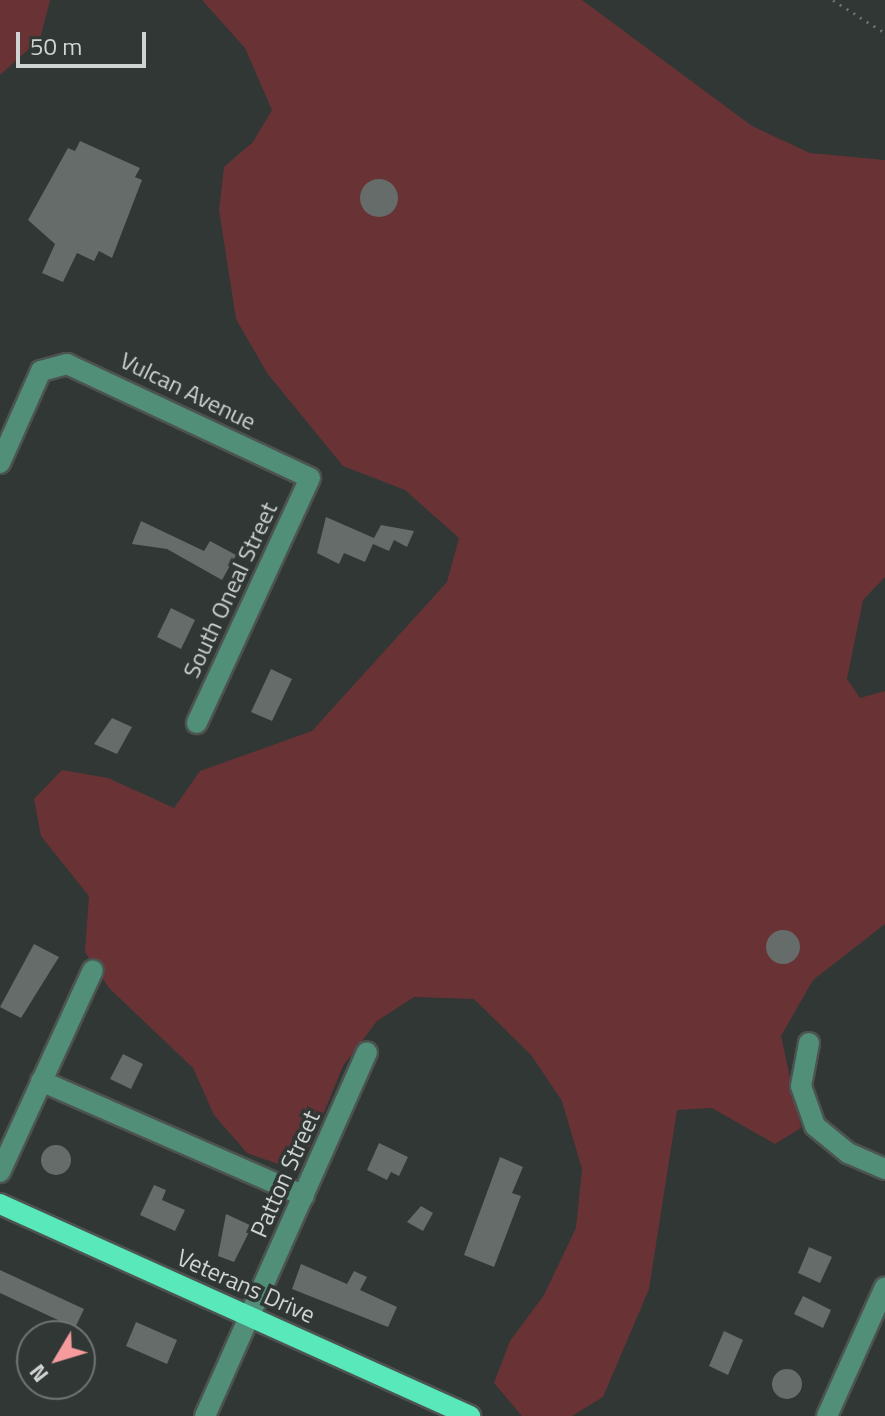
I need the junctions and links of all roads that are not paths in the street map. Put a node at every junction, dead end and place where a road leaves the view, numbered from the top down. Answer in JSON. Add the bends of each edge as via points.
{"nodes":[{"id":1,"x":0,"y":463,"type":"edge"},
{"id":2,"x":310,"y":478,"type":"joint"},
{"id":3,"x":197,"y":723,"type":"dead end"},
{"id":4,"x":93,"y":970,"type":"dead end"},
{"id":5,"x":809,"y":1043,"type":"dead end"},
{"id":6,"x":367,"y":1052,"type":"dead end"},
{"id":7,"x":41,"y":1081,"type":"junction"},
{"id":8,"x":885,"y":1169,"type":"edge"},
{"id":9,"x":0,"y":1172,"type":"edge"},
{"id":10,"x":304,"y":1196,"type":"junction"},
{"id":11,"x":0,"y":1204,"type":"edge"},
{"id":12,"x":885,"y":1287,"type":"edge"},
{"id":13,"x":250,"y":1317,"type":"junction"},
{"id":14,"x":205,"y":1416,"type":"edge"},
{"id":15,"x":470,"y":1416,"type":"edge"},
{"id":16,"x":827,"y":1416,"type":"edge"}],
"edges":[{"from":1,"to":2,"type":"street","name":"Vulcan Avenue","via":[[41,371],[67,364]]},
{"from":2,"to":3,"type":"street","name":"South Oneal Street"},
{"from":4,"to":7,"type":"street"},
{"from":5,"to":8,"type":"street","via":[[801,1086],[815,1126],[848,1153]]},
{"from":6,"to":10,"type":"street","name":"Patton Street"},
{"from":7,"to":9,"type":"street"},
{"from":7,"to":10,"type":"street"},
{"from":10,"to":13,"type":"street","name":"Patton Street"},
{"from":11,"to":13,"type":"main road","name":"Veterans Drive"},
{"from":12,"to":16,"type":"street"},
{"from":13,"to":14,"type":"street","name":"Patton Street"},
{"from":13,"to":15,"type":"main road","name":"Veterans Drive"}]}
